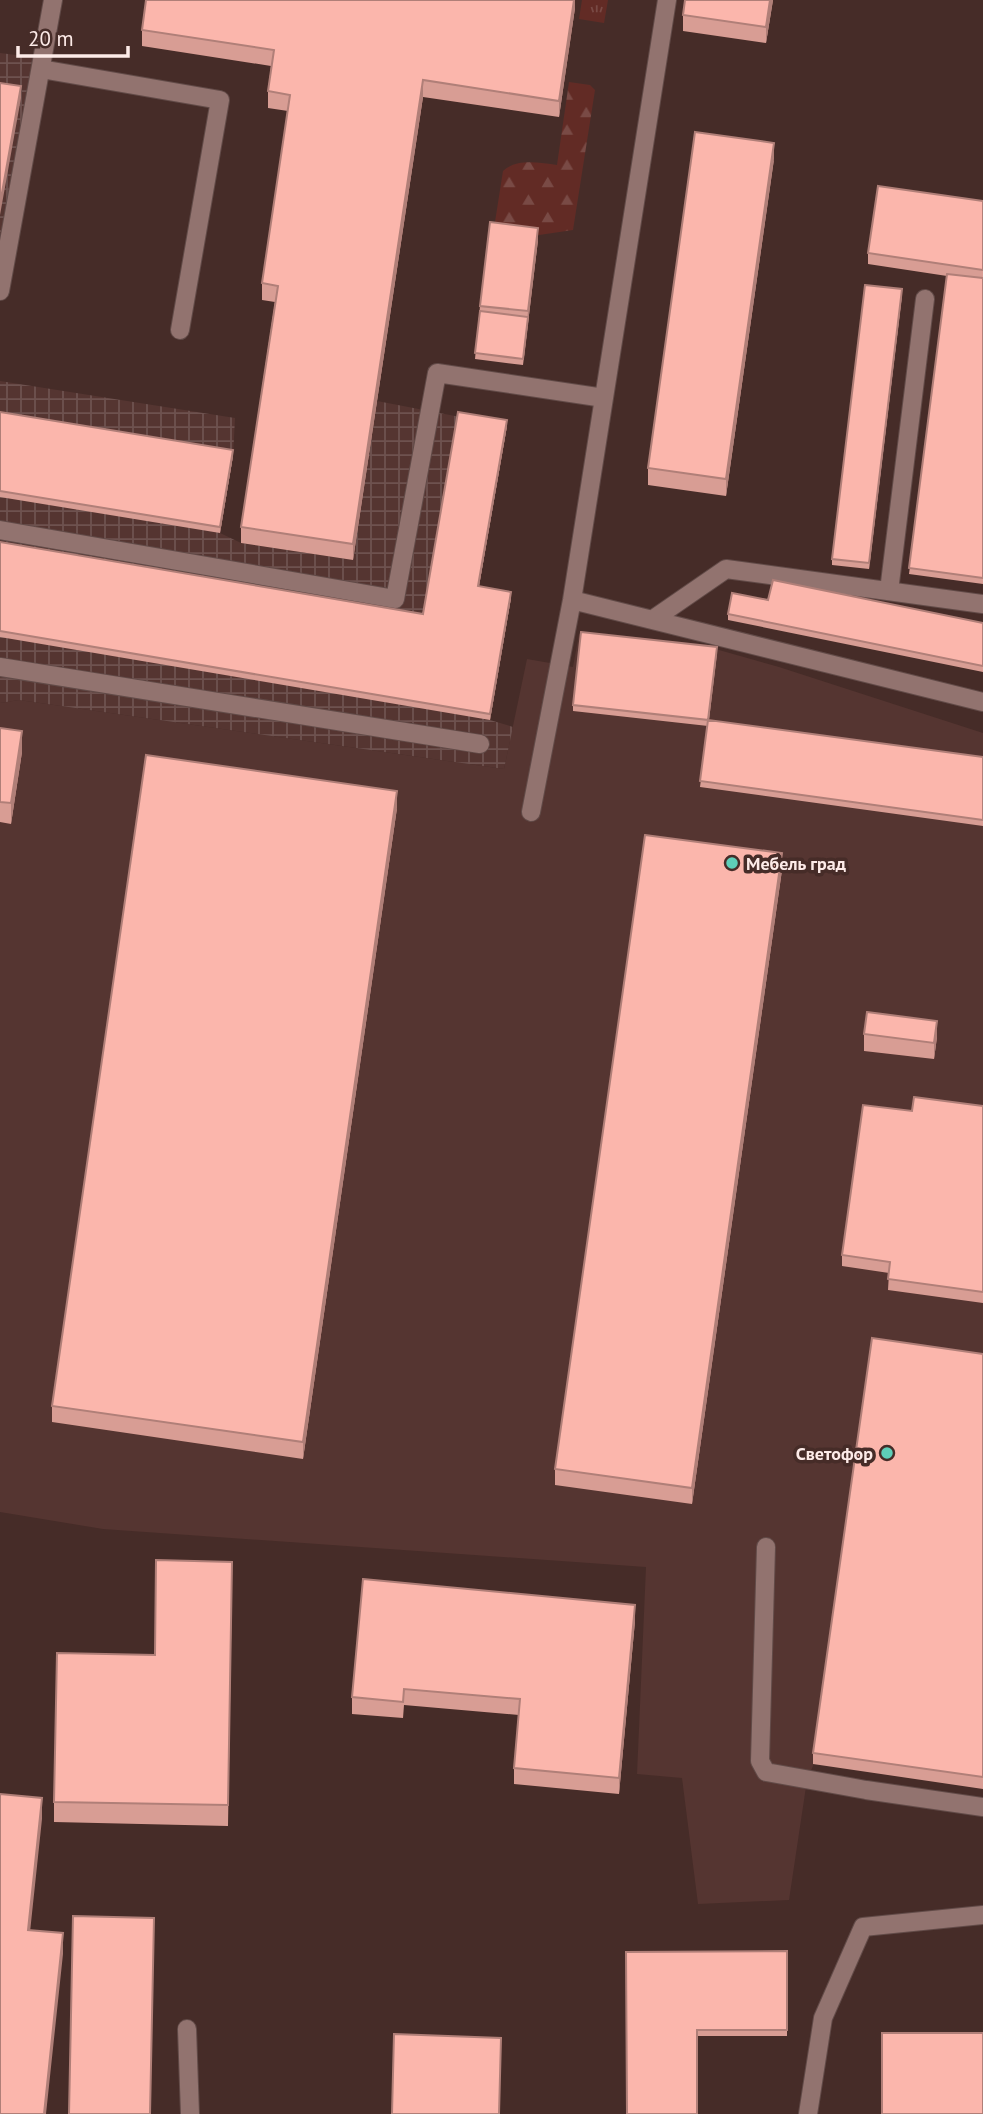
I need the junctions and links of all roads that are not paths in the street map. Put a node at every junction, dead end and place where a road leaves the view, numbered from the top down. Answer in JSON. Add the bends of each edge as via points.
{"nodes":[{"id":1,"x":53,"y":0,"type":"edge"},
{"id":2,"x":667,"y":0,"type":"edge"},
{"id":3,"x":41,"y":69,"type":"junction"},
{"id":4,"x":0,"y":291,"type":"edge"},
{"id":5,"x":925,"y":299,"type":"dead end"},
{"id":6,"x":180,"y":330,"type":"dead end"},
{"id":7,"x":604,"y":398,"type":"junction"},
{"id":8,"x":0,"y":530,"type":"edge"},
{"id":9,"x":889,"y":591,"type":"junction"},
{"id":10,"x":572,"y":600,"type":"junction"},
{"id":11,"x":983,"y":604,"type":"edge"},
{"id":12,"x":652,"y":620,"type":"junction"},
{"id":13,"x":0,"y":667,"type":"edge"},
{"id":14,"x":983,"y":702,"type":"edge"},
{"id":15,"x":480,"y":744,"type":"dead end"},
{"id":16,"x":531,"y":812,"type":"dead end"},
{"id":17,"x":766,"y":1548,"type":"dead end"},
{"id":18,"x":983,"y":1807,"type":"edge"},
{"id":19,"x":983,"y":1915,"type":"edge"},
{"id":20,"x":187,"y":2029,"type":"dead end"},
{"id":21,"x":190,"y":2114,"type":"edge"},
{"id":22,"x":808,"y":2114,"type":"edge"}],
"edges":[{"from":1,"to":3,"type":"street"},
{"from":2,"to":7,"type":"street"},
{"from":3,"to":4,"type":"street"},
{"from":3,"to":6,"type":"street","via":[[220,100]]},
{"from":5,"to":9,"type":"street"},
{"from":7,"to":8,"type":"street","via":[[437,373],[395,599]]},
{"from":7,"to":10,"type":"street"},
{"from":9,"to":11,"type":"street"},
{"from":9,"to":12,"type":"street","via":[[726,569]]},
{"from":10,"to":12,"type":"street"},
{"from":10,"to":16,"type":"street"},
{"from":12,"to":14,"type":"street"},
{"from":13,"to":15,"type":"street"},
{"from":17,"to":18,"type":"street","via":[[760,1761],[766,1772]]},
{"from":19,"to":22,"type":"street","via":[[863,1927],[823,2018]]},
{"from":20,"to":21,"type":"street"}]}
